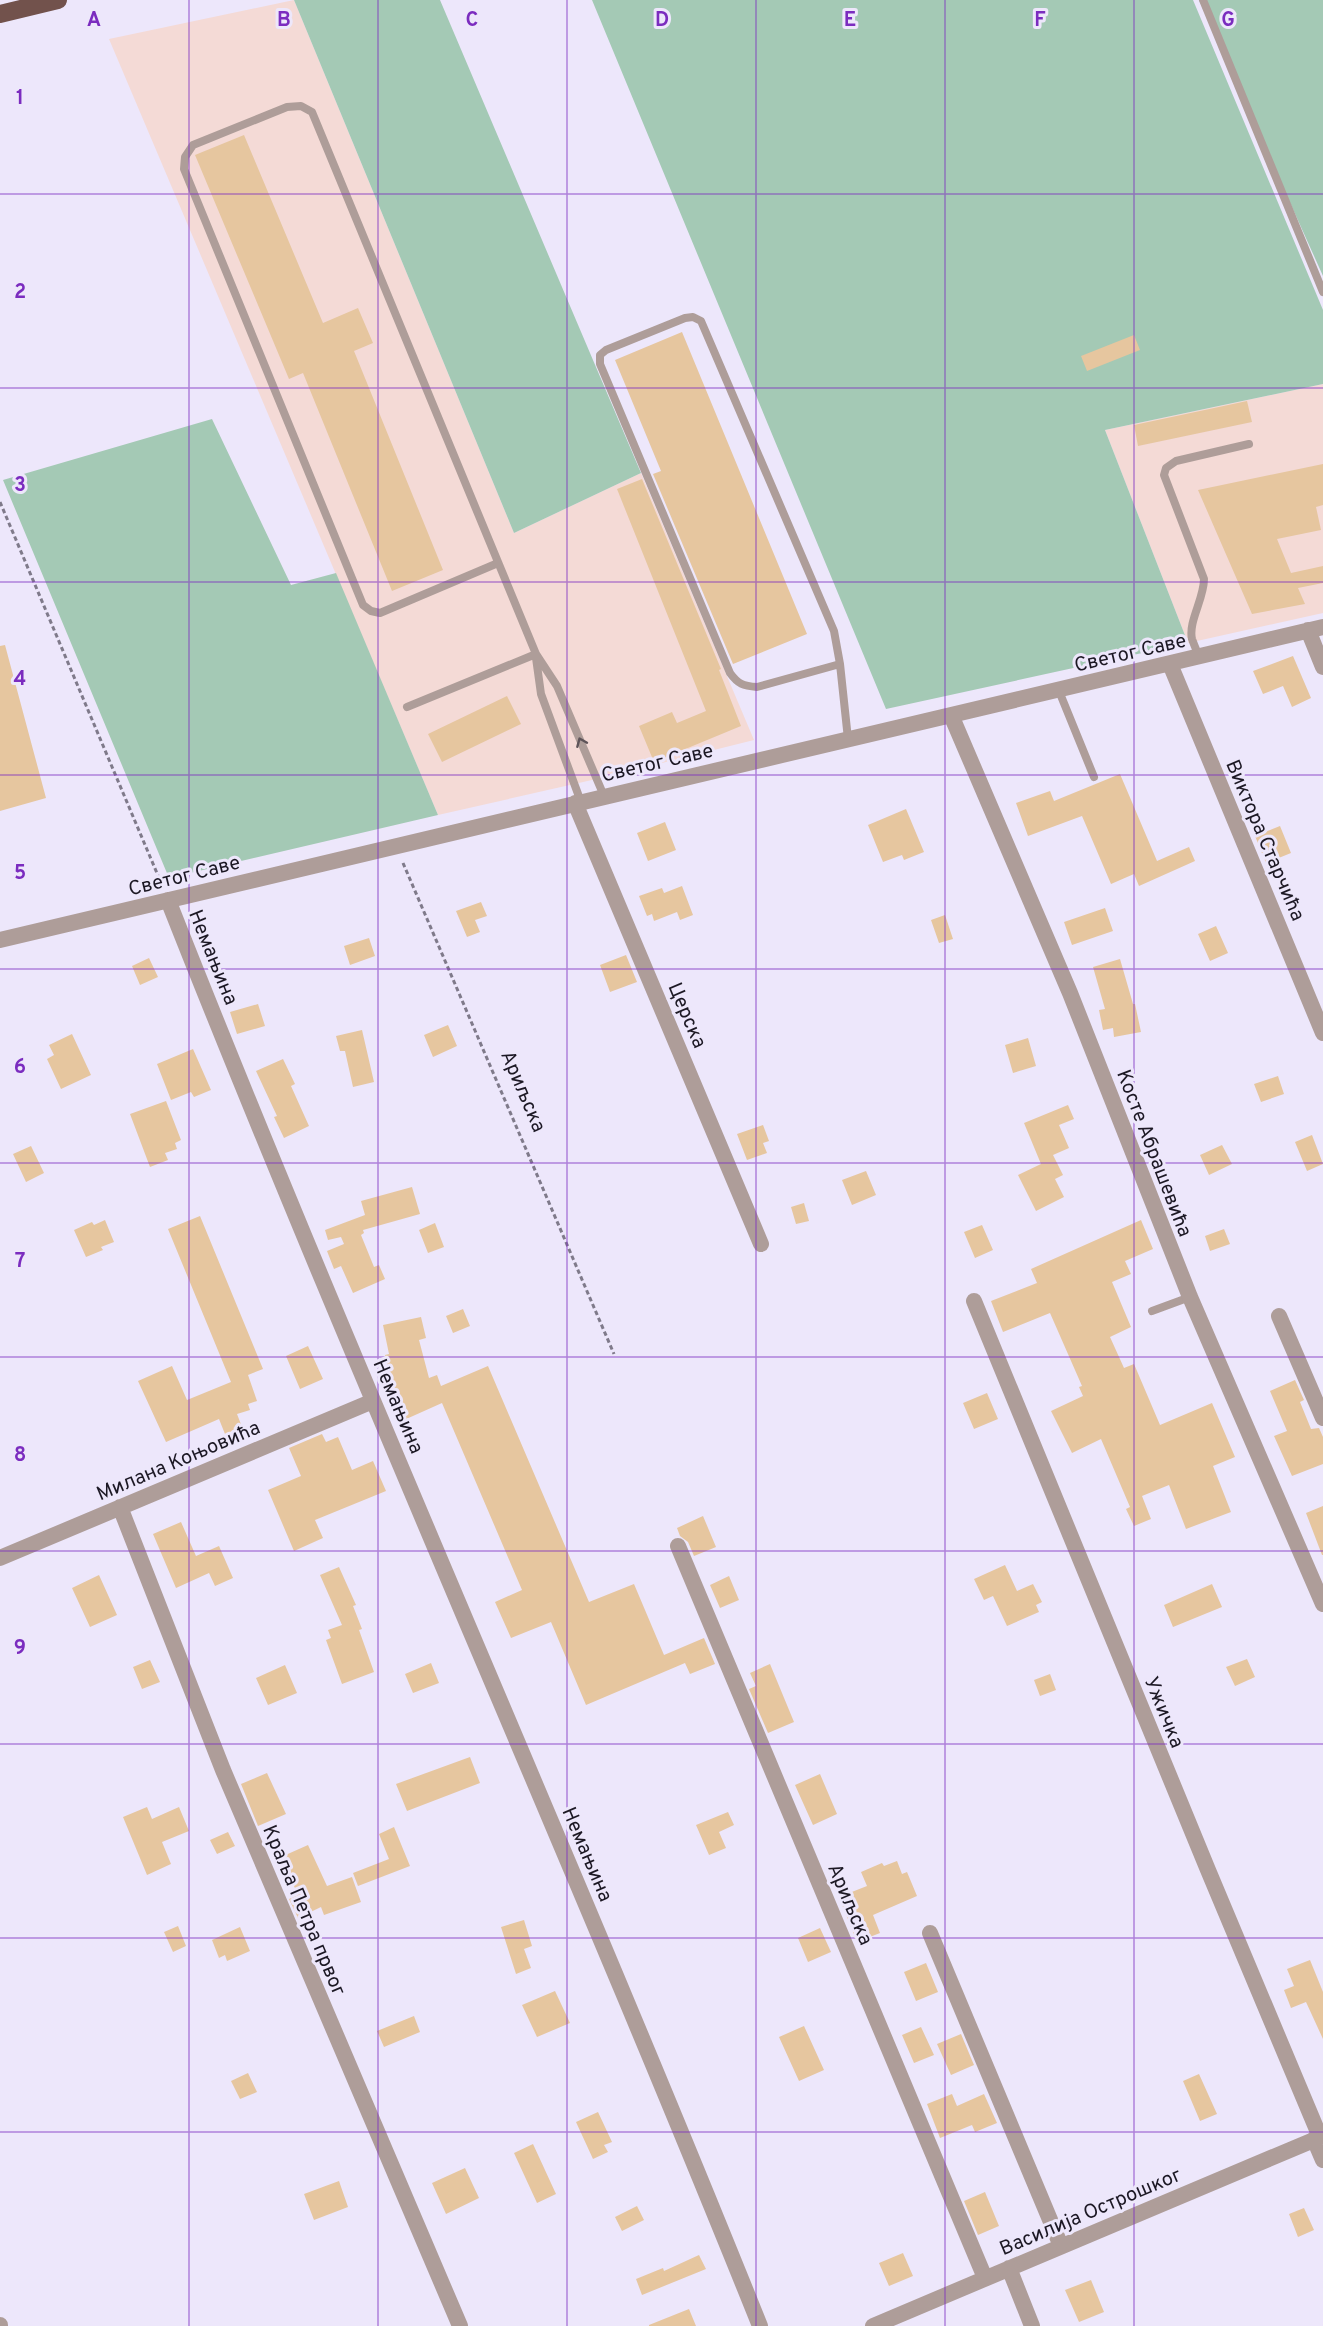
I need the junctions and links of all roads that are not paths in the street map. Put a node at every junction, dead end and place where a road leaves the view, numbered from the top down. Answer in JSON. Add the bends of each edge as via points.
{"nodes":[{"id":1,"x":58,"y":0,"type":"edge"},
{"id":2,"x":1203,"y":0,"type":"edge"},
{"id":3,"x":0,"y":14,"type":"edge"},
{"id":4,"x":1323,"y":292,"type":"edge"},
{"id":5,"x":1250,"y":444,"type":"dead end"},
{"id":6,"x":498,"y":563,"type":"junction"},
{"id":7,"x":1315,"y":628,"type":"edge"},
{"id":8,"x":536,"y":654,"type":"junction"},
{"id":9,"x":1199,"y":657,"type":"junction"},
{"id":10,"x":840,"y":664,"type":"junction"},
{"id":11,"x":1170,"y":664,"type":"junction"},
{"id":12,"x":1323,"y":667,"type":"edge"},
{"id":13,"x":1059,"y":690,"type":"junction"},
{"id":14,"x":407,"y":707,"type":"dead end"},
{"id":15,"x":951,"y":715,"type":"junction"},
{"id":16,"x":848,"y":739,"type":"junction"},
{"id":17,"x":1095,"y":777,"type":"dead end"},
{"id":18,"x":604,"y":796,"type":"junction"},
{"id":19,"x":578,"y":802,"type":"junction"},
{"id":20,"x":168,"y":900,"type":"junction"},
{"id":21,"x":0,"y":940,"type":"edge"},
{"id":22,"x":1323,"y":1033,"type":"edge"},
{"id":23,"x":761,"y":1244,"type":"dead end"},
{"id":24,"x":1190,"y":1297,"type":"junction"},
{"id":25,"x":974,"y":1301,"type":"dead end"},
{"id":26,"x":1152,"y":1311,"type":"dead end"},
{"id":27,"x":1279,"y":1316,"type":"dead end"},
{"id":28,"x":373,"y":1401,"type":"junction"},
{"id":29,"x":1323,"y":1418,"type":"edge"},
{"id":30,"x":120,"y":1507,"type":"junction"},
{"id":31,"x":678,"y":1546,"type":"dead end"},
{"id":32,"x":0,"y":1558,"type":"edge"},
{"id":33,"x":1323,"y":1604,"type":"edge"},
{"id":34,"x":930,"y":1934,"type":"dead end"},
{"id":35,"x":1319,"y":2137,"type":"edge"},
{"id":36,"x":1323,"y":2160,"type":"edge"},
{"id":37,"x":1061,"y":2246,"type":"junction"},
{"id":38,"x":1009,"y":2268,"type":"junction"},
{"id":39,"x":985,"y":2278,"type":"junction"},
{"id":40,"x":460,"y":2326,"type":"edge"},
{"id":41,"x":760,"y":2326,"type":"edge"},
{"id":42,"x":873,"y":2326,"type":"edge"},
{"id":43,"x":1032,"y":2326,"type":"edge"}],
"edges":[{"from":1,"to":3,"type":"highway"},
{"from":2,"to":4,"type":"lane"},
{"from":5,"to":9,"type":"lane","via":[[1176,461],[1166,468],[1164,475],[1204,579],[1204,592],[1192,626]]},
{"from":6,"to":6,"type":"lane","via":[[380,613],[363,605],[184,169],[185,157],[193,145],[287,107],[301,106],[312,112]]},
{"from":6,"to":8,"type":"lane"},
{"from":7,"to":9,"type":"street","name":"Светог Саве"},
{"from":7,"to":12,"type":"street"},
{"from":8,"to":14,"type":"lane"},
{"from":18,"to":8,"type":"lane","one_way":true,"via":[[557,686]]},
{"from":8,"to":19,"type":"lane","via":[[541,694]]},
{"from":9,"to":11,"type":"street","name":"Светог Саве"},
{"from":10,"to":10,"type":"lane","via":[[828,614],[701,321],[685,318],[606,350],[600,355],[600,364],[737,683],[757,687]]},
{"from":10,"to":16,"type":"lane"},
{"from":11,"to":13,"type":"street","name":"Светог Саве"},
{"from":11,"to":22,"type":"street","name":"Виктора Старчића"},
{"from":13,"to":15,"type":"street","name":"Светог Саве"},
{"from":13,"to":17,"type":"lane"},
{"from":15,"to":16,"type":"street","name":"Светог Саве"},
{"from":15,"to":24,"type":"street","name":"Косте Абрашевића","via":[[1070,993]]},
{"from":16,"to":18,"type":"street","name":"Светог Саве"},
{"from":18,"to":19,"type":"street","name":"Светог Саве"},
{"from":19,"to":20,"type":"street","name":"Светог Саве"},
{"from":19,"to":23,"type":"street","name":"Церска"},
{"from":20,"to":21,"type":"street","name":"Светог Саве"},
{"from":20,"to":28,"type":"street","name":"Немањина"},
{"from":24,"to":26,"type":"lane"},
{"from":24,"to":33,"type":"street","name":"Косте Абрашевића"},
{"from":25,"to":35,"type":"street","name":"Ужичка"},
{"from":27,"to":29,"type":"street"},
{"from":28,"to":30,"type":"street","name":"Милана Коњовића"},
{"from":28,"to":41,"type":"street","name":"Немањина"},
{"from":30,"to":32,"type":"street","name":"Милана Коњовића"},
{"from":30,"to":40,"type":"street","name":"Краља Петра првог","via":[[223,1770]]},
{"from":31,"to":39,"type":"street","name":"Ариљска"},
{"from":34,"to":37,"type":"street"},
{"from":35,"to":36,"type":"street","name":"Ужичка"},
{"from":35,"to":37,"type":"street","name":"Василија Острошког"},
{"from":37,"to":38,"type":"street","name":"Василија Острошког"},
{"from":38,"to":39,"type":"street","name":"Василија Острошког"},
{"from":38,"to":43,"type":"street"},
{"from":39,"to":42,"type":"street","name":"Василија Острошког"}]}
